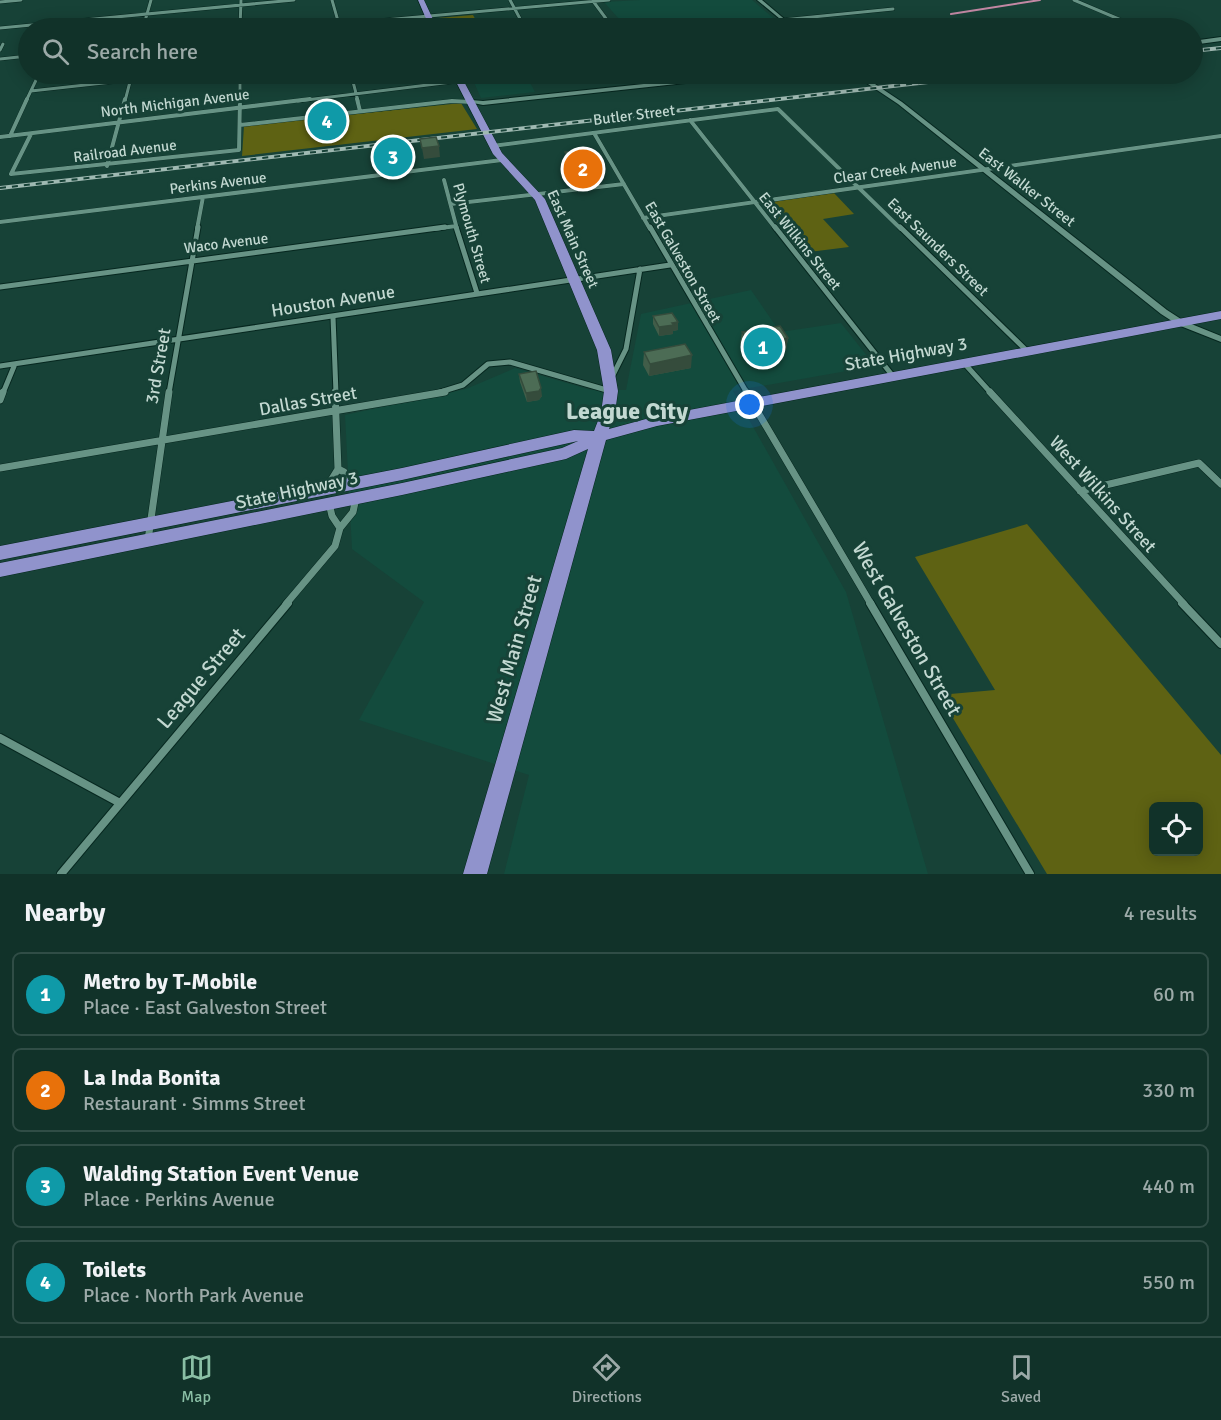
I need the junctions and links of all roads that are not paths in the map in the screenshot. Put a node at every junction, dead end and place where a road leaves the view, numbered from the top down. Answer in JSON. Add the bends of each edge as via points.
{"nodes":[{"id":1,"x":21,"y":0,"type":"edge"},
{"id":2,"x":151,"y":0,"type":"edge"},
{"id":3,"x":241,"y":0,"type":"edge"},
{"id":4,"x":294,"y":0,"type":"edge"},
{"id":5,"x":332,"y":0,"type":"edge"},
{"id":6,"x":421,"y":0,"type":"edge"},
{"id":7,"x":510,"y":0,"type":"edge"},
{"id":8,"x":609,"y":0,"type":"edge"},
{"id":9,"x":759,"y":0,"type":"edge"},
{"id":10,"x":1074,"y":0,"type":"edge"},
{"id":11,"x":0,"y":2,"type":"edge"},
{"id":12,"x":593,"y":2,"type":"junction"},
{"id":13,"x":241,"y":5,"type":"junction"},
{"id":14,"x":514,"y":8,"type":"junction"},
{"id":15,"x":893,"y":9,"type":"dead end"},
{"id":16,"x":147,"y":14,"type":"junction"},
{"id":17,"x":428,"y":16,"type":"junction"},
{"id":18,"x":105,"y":18,"type":"edge"},
{"id":19,"x":146,"y":18,"type":"edge"},
{"id":20,"x":240,"y":18,"type":"edge"},
{"id":21,"x":337,"y":18,"type":"edge"},
{"id":22,"x":410,"y":18,"type":"edge"},
{"id":23,"x":520,"y":18,"type":"edge"},
{"id":24,"x":606,"y":18,"type":"edge"},
{"id":25,"x":780,"y":18,"type":"edge"},
{"id":26,"x":802,"y":18,"type":"edge"},
{"id":27,"x":1116,"y":18,"type":"edge"},
{"id":28,"x":18,"y":26,"type":"edge"},
{"id":29,"x":0,"y":28,"type":"edge"},
{"id":30,"x":1221,"y":39,"type":"edge"},
{"id":31,"x":1203,"y":41,"type":"edge"},
{"id":32,"x":3,"y":44,"type":"dead end"},
{"id":33,"x":0,"y":50,"type":"edge"},
{"id":34,"x":18,"y":57,"type":"edge"},
{"id":35,"x":0,"y":59,"type":"edge"},
{"id":36,"x":34,"y":84,"type":"edge"},
{"id":37,"x":94,"y":84,"type":"edge"},
{"id":38,"x":129,"y":84,"type":"edge"},
{"id":39,"x":240,"y":84,"type":"edge"},
{"id":40,"x":354,"y":84,"type":"edge"},
{"id":41,"x":413,"y":84,"type":"edge"},
{"id":42,"x":462,"y":84,"type":"edge"},
{"id":43,"x":659,"y":84,"type":"edge"},
{"id":44,"x":872,"y":84,"type":"edge"},
{"id":45,"x":31,"y":91,"type":"junction"},
{"id":46,"x":356,"y":93,"type":"junction"},
{"id":47,"x":471,"y":102,"type":"junction"},
{"id":48,"x":241,"y":107,"type":"junction"},
{"id":49,"x":778,"y":109,"type":"joint"},
{"id":50,"x":360,"y":111,"type":"junction"},
{"id":51,"x":690,"y":120,"type":"junction"},
{"id":52,"x":119,"y":123,"type":"junction"},
{"id":53,"x":240,"y":125,"type":"junction"},
{"id":54,"x":594,"y":132,"type":"junction"},
{"id":55,"x":31,"y":134,"type":"junction"},
{"id":56,"x":10,"y":136,"type":"junction"},
{"id":57,"x":1221,"y":136,"type":"edge"},
{"id":58,"x":0,"y":137,"type":"edge"},
{"id":59,"x":492,"y":146,"type":"junction"},
{"id":60,"x":502,"y":160,"type":"junction"},
{"id":61,"x":107,"y":166,"type":"junction"},
{"id":62,"x":439,"y":169,"type":"joint"},
{"id":63,"x":983,"y":170,"type":"junction"},
{"id":64,"x":444,"y":180,"type":"dead end"},
{"id":65,"x":624,"y":184,"type":"junction"},
{"id":66,"x":859,"y":187,"type":"junction"},
{"id":67,"x":536,"y":193,"type":"junction"},
{"id":68,"x":203,"y":197,"type":"junction"},
{"id":69,"x":753,"y":202,"type":"junction"},
{"id":70,"x":451,"y":204,"type":"junction"},
{"id":71,"x":643,"y":218,"type":"junction"},
{"id":72,"x":0,"y":222,"type":"edge"},
{"id":73,"x":456,"y":225,"type":"junction"},
{"id":74,"x":192,"y":259,"type":"junction"},
{"id":75,"x":670,"y":265,"type":"junction"},
{"id":76,"x":640,"y":269,"type":"junction"},
{"id":77,"x":573,"y":279,"type":"junction"},
{"id":78,"x":0,"y":287,"type":"edge"},
{"id":79,"x":477,"y":293,"type":"junction"},
{"id":80,"x":1221,"y":315,"type":"edge"},
{"id":81,"x":333,"y":317,"type":"junction"},
{"id":82,"x":1181,"y":323,"type":"junction"},
{"id":83,"x":178,"y":338,"type":"junction"},
{"id":84,"x":1221,"y":339,"type":"edge"},
{"id":85,"x":1028,"y":352,"type":"junction"},
{"id":86,"x":964,"y":363,"type":"junction"},
{"id":87,"x":15,"y":364,"type":"junction"},
{"id":88,"x":0,"y":366,"type":"edge"},
{"id":89,"x":892,"y":375,"type":"junction"},
{"id":90,"x":610,"y":386,"type":"junction"},
{"id":91,"x":0,"y":400,"type":"edge"},
{"id":92,"x":753,"y":402,"type":"junction"},
{"id":93,"x":336,"y":411,"type":"junction"},
{"id":94,"x":599,"y":437,"type":"junction"},
{"id":95,"x":160,"y":441,"type":"junction"},
{"id":96,"x":0,"y":468,"type":"edge"},
{"id":97,"x":338,"y":469,"type":"junction"},
{"id":98,"x":1221,"y":483,"type":"edge"},
{"id":99,"x":353,"y":491,"type":"junction"},
{"id":100,"x":1080,"y":491,"type":"junction"},
{"id":101,"x":329,"y":496,"type":"junction"},
{"id":102,"x":340,"y":528,"type":"junction"},
{"id":103,"x":149,"y":533,"type":"junction"},
{"id":104,"x":0,"y":553,"type":"edge"},
{"id":105,"x":0,"y":570,"type":"edge"},
{"id":106,"x":1221,"y":644,"type":"edge"},
{"id":107,"x":0,"y":738,"type":"edge"},
{"id":108,"x":120,"y":803,"type":"junction"},
{"id":109,"x":61,"y":874,"type":"edge"},
{"id":110,"x":475,"y":874,"type":"edge"},
{"id":111,"x":1030,"y":874,"type":"edge"}],
"edges":[{"from":1,"to":11,"type":"street"},
{"from":2,"to":16,"type":"street"},
{"from":3,"to":13,"type":"street"},
{"from":4,"to":13,"type":"street"},
{"from":5,"to":21,"type":"street"},
{"from":6,"to":17,"type":"main road"},
{"from":7,"to":14,"type":"street"},
{"from":8,"to":12,"type":"street"},
{"from":9,"to":25,"type":"street"},
{"from":10,"to":27,"type":"street"},
{"from":12,"to":14,"type":"street"},
{"from":12,"to":24,"type":"street"},
{"from":13,"to":16,"type":"street"},
{"from":13,"to":20,"type":"street"},
{"from":14,"to":17,"type":"street"},
{"from":14,"to":23,"type":"street"},
{"from":15,"to":26,"type":"street"},
{"from":16,"to":18,"type":"street"},
{"from":16,"to":19,"type":"street"},
{"from":17,"to":22,"type":"street"},
{"from":28,"to":29,"type":"street"},
{"from":30,"to":31,"type":"street"},
{"from":32,"to":33,"type":"street"},
{"from":34,"to":35,"type":"street"},
{"from":36,"to":45,"type":"street"},
{"from":37,"to":45,"type":"street"},
{"from":38,"to":52,"type":"street"},
{"from":39,"to":48,"type":"street"},
{"from":40,"to":46,"type":"street"},
{"from":41,"to":46,"type":"street","name":"North Michigan Avenue"},
{"from":42,"to":47,"type":"main road","name":"East Main Street"},
{"from":43,"to":47,"type":"street"},
{"from":44,"to":63,"type":"street","name":"East Walker Street"},
{"from":45,"to":56,"type":"street"},
{"from":46,"to":48,"type":"street","name":"North Michigan Avenue"},
{"from":46,"to":50,"type":"street"},
{"from":47,"to":50,"type":"street"},
{"from":47,"to":59,"type":"main road","name":"East Main Street"},
{"from":48,"to":52,"type":"street","name":"North Michigan Avenue"},
{"from":48,"to":53,"type":"street"},
{"from":49,"to":51,"type":"street","name":"Butler Street"},
{"from":49,"to":66,"type":"street","name":"East Saunders Street"},
{"from":50,"to":53,"type":"street"},
{"from":51,"to":54,"type":"street","name":"Butler Street"},
{"from":51,"to":69,"type":"street","name":"East Wilkins Street"},
{"from":52,"to":55,"type":"street","name":"North Michigan Avenue"},
{"from":52,"to":61,"type":"street"},
{"from":53,"to":61,"type":"street","name":"Railroad Avenue","via":[[238,150]]},
{"from":54,"to":59,"type":"street","name":"Butler Street"},
{"from":54,"to":65,"type":"street","name":"East Galveston Street"},
{"from":55,"to":56,"type":"street","name":"North Michigan Avenue"},
{"from":55,"to":61,"type":"street","name":"Railroad Avenue","via":[[11,172],[14,175]]},
{"from":56,"to":58,"type":"street","name":"North Michigan Avenue"},
{"from":57,"to":63,"type":"street","name":"Clear Creek Avenue"},
{"from":59,"to":60,"type":"main road","name":"East Main Street"},
{"from":60,"to":62,"type":"street","name":"Plymouth Street"},
{"from":60,"to":67,"type":"main road","name":"East Main Street"},
{"from":62,"to":68,"type":"street","name":"Perkins Avenue"},
{"from":63,"to":66,"type":"street","name":"Clear Creek Avenue"},
{"from":63,"to":82,"type":"street","name":"East Walker Street"},
{"from":64,"to":70,"type":"street","name":"Plymouth Street"},
{"from":65,"to":67,"type":"street"},
{"from":65,"to":71,"type":"street","name":"East Galveston Street"},
{"from":66,"to":69,"type":"street","name":"Clear Creek Avenue"},
{"from":66,"to":85,"type":"street","name":"East Saunders Street"},
{"from":67,"to":70,"type":"street"},
{"from":67,"to":77,"type":"main road","name":"East Main Street"},
{"from":68,"to":72,"type":"street","name":"Perkins Avenue"},
{"from":68,"to":74,"type":"street","name":"3rd Street"},
{"from":69,"to":71,"type":"street","name":"Clear Creek Avenue"},
{"from":69,"to":89,"type":"street","name":"East Wilkins Street"},
{"from":70,"to":73,"type":"street","name":"Plymouth Street"},
{"from":71,"to":75,"type":"street","name":"East Galveston Street"},
{"from":73,"to":74,"type":"street","name":"Waco Avenue"},
{"from":73,"to":79,"type":"street","name":"Plymouth Street"},
{"from":74,"to":78,"type":"street","name":"Waco Avenue"},
{"from":74,"to":83,"type":"street","name":"3rd Street"},
{"from":75,"to":76,"type":"street","name":"Houston Avenue"},
{"from":75,"to":92,"type":"street","name":"East Galveston Street"},
{"from":76,"to":77,"type":"street","name":"Houston Avenue"},
{"from":76,"to":90,"type":"street","via":[[629,338]]},
{"from":77,"to":79,"type":"street","name":"Houston Avenue"},
{"from":77,"to":90,"type":"main road","name":"East Main Street","via":[[604,350]]},
{"from":79,"to":81,"type":"street","name":"Houston Avenue"},
{"from":80,"to":82,"type":"main road","name":"State Highway 3"},
{"from":81,"to":83,"type":"street","name":"Houston Avenue"},
{"from":81,"to":93,"type":"street"},
{"from":82,"to":84,"type":"street","name":"East Walker Street"},
{"from":82,"to":85,"type":"main road","name":"State Highway 3"},
{"from":83,"to":87,"type":"street","name":"Houston Avenue"},
{"from":83,"to":95,"type":"street","name":"3rd Street"},
{"from":85,"to":86,"type":"main road","name":"State Highway 3"},
{"from":86,"to":89,"type":"main road","name":"State Highway 3"},
{"from":86,"to":100,"type":"street","name":"West Wilkins Street"},
{"from":87,"to":88,"type":"street","name":"Houston Avenue"},
{"from":87,"to":91,"type":"street"},
{"from":89,"to":92,"type":"main road","name":"State Highway 3"},
{"from":90,"to":93,"type":"street","name":"Dallas Street","via":[[510,362],[488,364],[463,385],[445,392]]},
{"from":90,"to":94,"type":"main road","name":"East Main Street","via":[[608,413]]},
{"from":92,"to":94,"type":"main road","name":"State Highway 3"},
{"from":92,"to":111,"type":"street","name":"West Galveston Street"},
{"from":93,"to":95,"type":"street","name":"Dallas Street"},
{"from":93,"to":97,"type":"street"},
{"from":94,"to":99,"type":"main road","name":"State Highway 3","via":[[574,435]]},
{"from":94,"to":110,"type":"main road","name":"West Main Street"},
{"from":95,"to":96,"type":"street","name":"Dallas Street"},
{"from":95,"to":103,"type":"street","name":"3rd Street"},
{"from":97,"to":99,"type":"street","via":[[344,472]]},
{"from":97,"to":101,"type":"street","via":[[330,482]]},
{"from":98,"to":100,"type":"street","via":[[1199,463]]},
{"from":99,"to":101,"type":"main road","name":"State Highway 3"},
{"from":99,"to":102,"type":"street","name":"League Street","via":[[353,512]]},
{"from":100,"to":106,"type":"street","name":"West Wilkins Street"},
{"from":101,"to":102,"type":"street","via":[[332,516]]},
{"from":101,"to":103,"type":"main road","name":"State Highway 3"},
{"from":102,"to":108,"type":"street","name":"League Street","via":[[335,546]]},
{"from":103,"to":104,"type":"main road","name":"State Highway 3"},
{"from":103,"to":105,"type":"main road","name":"State Highway 3"},
{"from":107,"to":108,"type":"street"},
{"from":108,"to":109,"type":"street","name":"League Street"}]}
